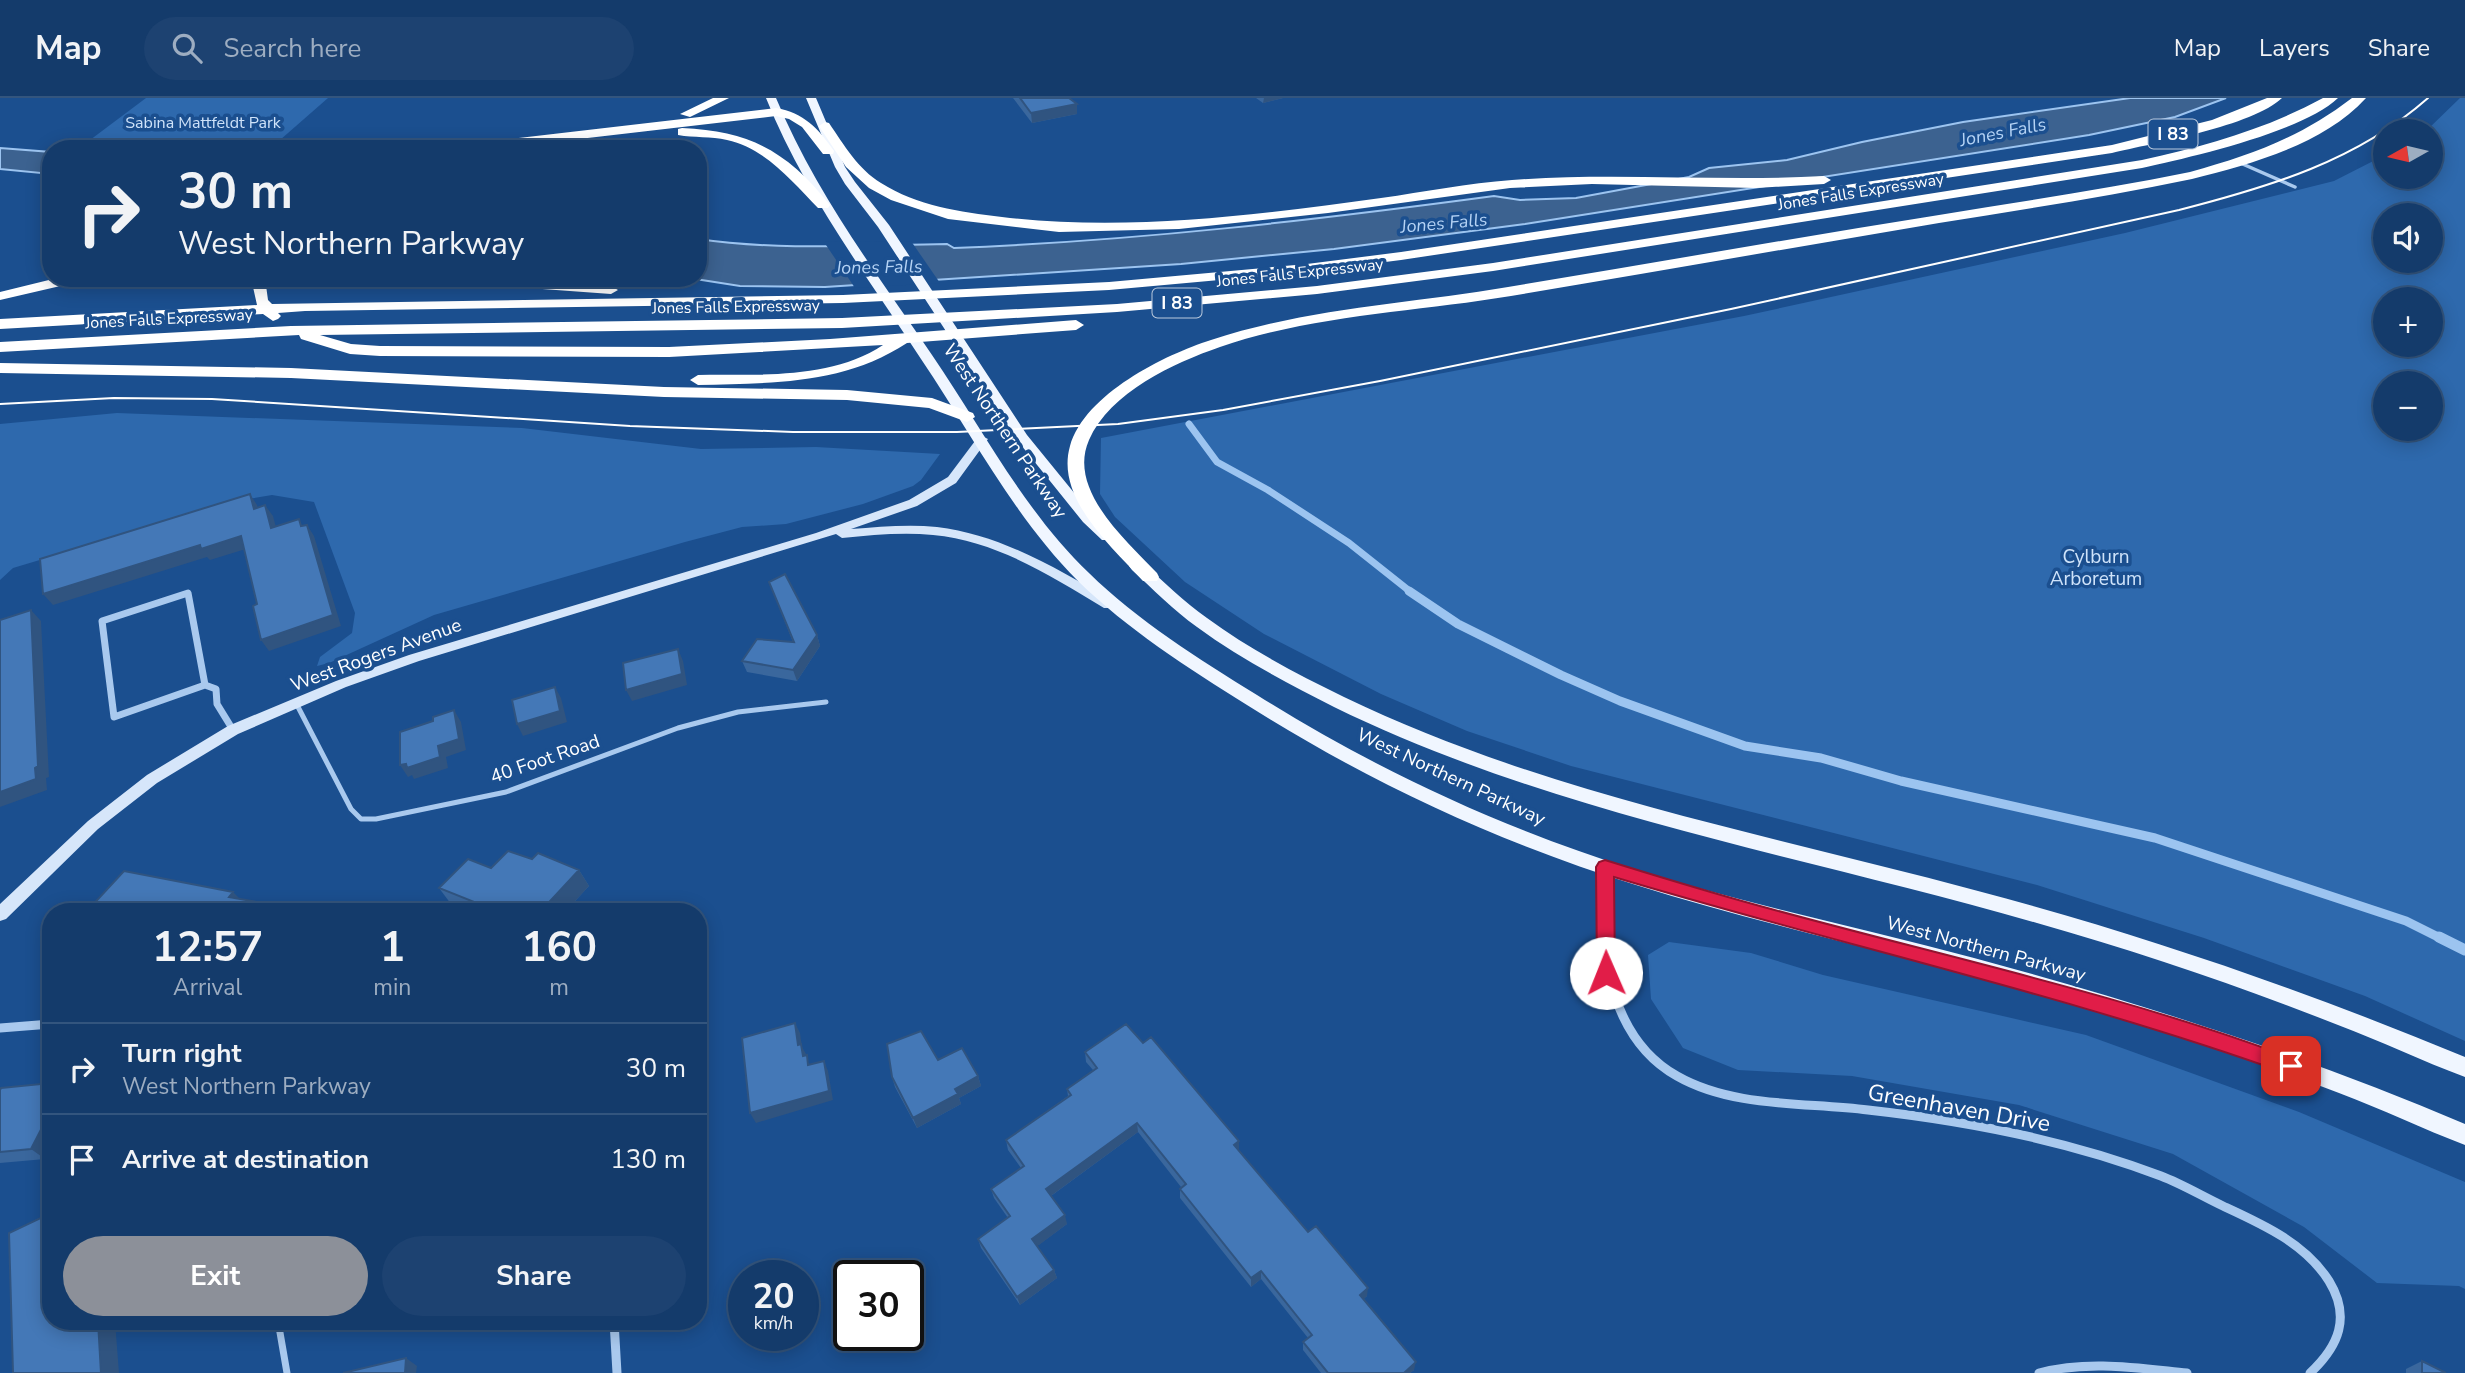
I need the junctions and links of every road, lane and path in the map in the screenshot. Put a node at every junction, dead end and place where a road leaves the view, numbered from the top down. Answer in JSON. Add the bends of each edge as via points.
{"nodes":[{"id":1,"x":723,"y":98,"type":"edge"},
{"id":2,"x":771,"y":98,"type":"edge"},
{"id":3,"x":811,"y":98,"type":"edge"},
{"id":4,"x":2276,"y":98,"type":"edge"},
{"id":5,"x":2332,"y":98,"type":"edge"},
{"id":6,"x":2360,"y":98,"type":"edge"},
{"id":7,"x":776,"y":112,"type":"junction"},
{"id":8,"x":825,"y":126,"type":"junction"},
{"id":9,"x":637,"y":127,"type":"junction"},
{"id":10,"x":531,"y":140,"type":"edge"},
{"id":11,"x":601,"y":140,"type":"edge"},
{"id":12,"x":2067,"y":156,"type":"junction"},
{"id":13,"x":2238,"y":162,"type":"junction"},
{"id":14,"x":840,"y":167,"type":"junction"},
{"id":15,"x":2295,"y":187,"type":"dead end"},
{"id":16,"x":823,"y":205,"type":"junction"},
{"id":17,"x":42,"y":286,"type":"edge"},
{"id":18,"x":259,"y":287,"type":"edge"},
{"id":19,"x":562,"y":287,"type":"edge"},
{"id":20,"x":1317,"y":290,"type":"junction"},
{"id":21,"x":0,"y":296,"type":"edge"},
{"id":22,"x":742,"y":301,"type":"junction"},
{"id":23,"x":934,"y":302,"type":"junction"},
{"id":24,"x":0,"y":324,"type":"edge"},
{"id":25,"x":910,"y":332,"type":"junction"},
{"id":26,"x":0,"y":347,"type":"edge"},
{"id":27,"x":0,"y":368,"type":"edge"},
{"id":28,"x":584,"y":386,"type":"junction"},
{"id":29,"x":967,"y":417,"type":"junction"},
{"id":30,"x":982,"y":439,"type":"junction"},
{"id":31,"x":820,"y":536,"type":"junction"},
{"id":32,"x":1150,"y":577,"type":"junction"},
{"id":33,"x":1133,"y":619,"type":"junction"},
{"id":34,"x":205,"y":685,"type":"junction"},
{"id":35,"x":826,"y":702,"type":"dead end"},
{"id":36,"x":296,"y":703,"type":"junction"},
{"id":37,"x":233,"y":730,"type":"junction"},
{"id":38,"x":1605,"y":867,"type":"junction"},
{"id":39,"x":0,"y":914,"type":"edge"},
{"id":40,"x":42,"y":1025,"type":"edge"},
{"id":41,"x":0,"y":1028,"type":"edge"},
{"id":42,"x":2465,"y":1068,"type":"edge"},
{"id":43,"x":2465,"y":1135,"type":"edge"},
{"id":44,"x":280,"y":1330,"type":"edge"},
{"id":45,"x":615,"y":1330,"type":"edge"},
{"id":46,"x":287,"y":1373,"type":"edge"},
{"id":47,"x":617,"y":1373,"type":"edge"},
{"id":48,"x":2039,"y":1373,"type":"edge"},
{"id":49,"x":2187,"y":1373,"type":"edge"},
{"id":50,"x":2310,"y":1373,"type":"edge"}],
"edges":[{"from":1,"to":9,"type":"highway"},
{"from":2,"to":7,"type":"main road","name":"West Northern Parkway"},
{"from":3,"to":8,"type":"main road","name":"West Northern Parkway"},
{"from":4,"to":12,"type":"highway","name":"Jones Falls Expressway","number":"I 83","via":[[2197,128]]},
{"from":5,"to":20,"type":"highway","name":"Jones Falls Expressway","number":"I 83","via":[[2270,130],[2142,164],[1493,267]]},
{"from":6,"to":13,"type":"highway","via":[[2298,142]]},
{"from":7,"to":9,"type":"highway"},
{"from":7,"to":14,"type":"highway","via":[[802,118]]},
{"from":7,"to":16,"type":"main road","name":"West Northern Parkway"},
{"from":8,"to":12,"type":"highway","via":[[851,164],[884,191],[916,205],[948,215],[1023,226],[1094,229],[1179,225],[1485,186],[1592,180],[1807,182]]},
{"from":8,"to":14,"type":"main road","name":"West Northern Parkway"},
{"from":9,"to":10,"type":"highway"},
{"from":11,"to":16,"type":"highway","via":[[664,133],[729,135],[772,154]]},
{"from":12,"to":22,"type":"highway","name":"Jones Falls Expressway","number":"I 83","via":[[1307,268],[1030,291]]},
{"from":13,"to":15,"type":"lane"},
{"from":13,"to":32,"type":"highway","via":[[2121,188],[1269,329],[1195,352],[1147,376],[1101,409],[1080,440],[1075,457],[1078,477],[1094,512]]},
{"from":14,"to":23,"type":"main road","name":"West Northern Parkway"},
{"from":16,"to":25,"type":"main road","name":"West Northern Parkway"},
{"from":17,"to":21,"type":"highway"},
{"from":18,"to":20,"type":"highway","via":[[261,301],[278,321],[300,334],[349,349],[489,352],[669,352],[987,333],[1122,319]]},
{"from":19,"to":22,"type":"highway"},
{"from":20,"to":26,"type":"highway","name":"Jones Falls Expressway","number":"I 83","via":[[946,319],[291,331]]},
{"from":22,"to":24,"type":"highway","name":"Jones Falls Expressway","number":"I 83","via":[[305,307]]},
{"from":23,"to":25,"type":"highway"},
{"from":23,"to":32,"type":"main road","name":"West Northern Parkway","via":[[1022,438],[1088,519]]},
{"from":25,"to":28,"type":"highway","via":[[887,351],[842,369]]},
{"from":25,"to":29,"type":"main road","name":"West Northern Parkway"},
{"from":27,"to":28,"type":"highway","via":[[291,373]]},
{"from":28,"to":29,"type":"highway","via":[[898,398],[932,403]]},
{"from":29,"to":30,"type":"main road","name":"West Northern Parkway"},
{"from":30,"to":31,"type":"street","name":"West Rogers Avenue","via":[[963,469],[933,493]]},
{"from":30,"to":33,"type":"main road","name":"West Northern Parkway","via":[[1069,563]]},
{"from":31,"to":33,"type":"street","name":"West Rogers Avenue","via":[[907,530],[964,536],[1063,577]]},
{"from":31,"to":36,"type":"street","name":"West Rogers Avenue","via":[[414,658]]},
{"from":32,"to":42,"type":"main road","name":"West Northern Parkway","via":[[1206,626],[1281,671],[1348,706],[1479,762],[1679,823],[2102,933],[2339,1014]]},
{"from":33,"to":38,"type":"main road","name":"West Northern Parkway","via":[[1204,671],[1328,744],[1447,805]]},
{"from":34,"to":34,"type":"street","via":[[188,593],[102,621],[114,717]]},
{"from":34,"to":37,"type":"street","via":[[216,689],[217,704]]},
{"from":35,"to":36,"type":"lane","name":"40 Foot Road","via":[[738,712],[678,728],[506,792],[376,819],[361,819],[351,809]]},
{"from":36,"to":37,"type":"street","name":"West Rogers Avenue"},
{"from":37,"to":39,"type":"street","name":"West Rogers Avenue","via":[[152,779],[93,825]]},
{"from":38,"to":43,"type":"main road","name":"West Northern Parkway","via":[[2152,1020],[2340,1084]]},
{"from":38,"to":50,"type":"street","name":"Greenhaven Drive","via":[[1606,973],[1632,1034],[1656,1061],[1718,1093],[1941,1120],[2052,1142],[2161,1176],[2231,1209],[2316,1263],[2341,1303],[2343,1330],[2329,1355]]},
{"from":40,"to":41,"type":"street"},
{"from":44,"to":46,"type":"lane"},
{"from":45,"to":47,"type":"street"},
{"from":48,"to":49,"type":"street","via":[[2100,1366]]}]}
